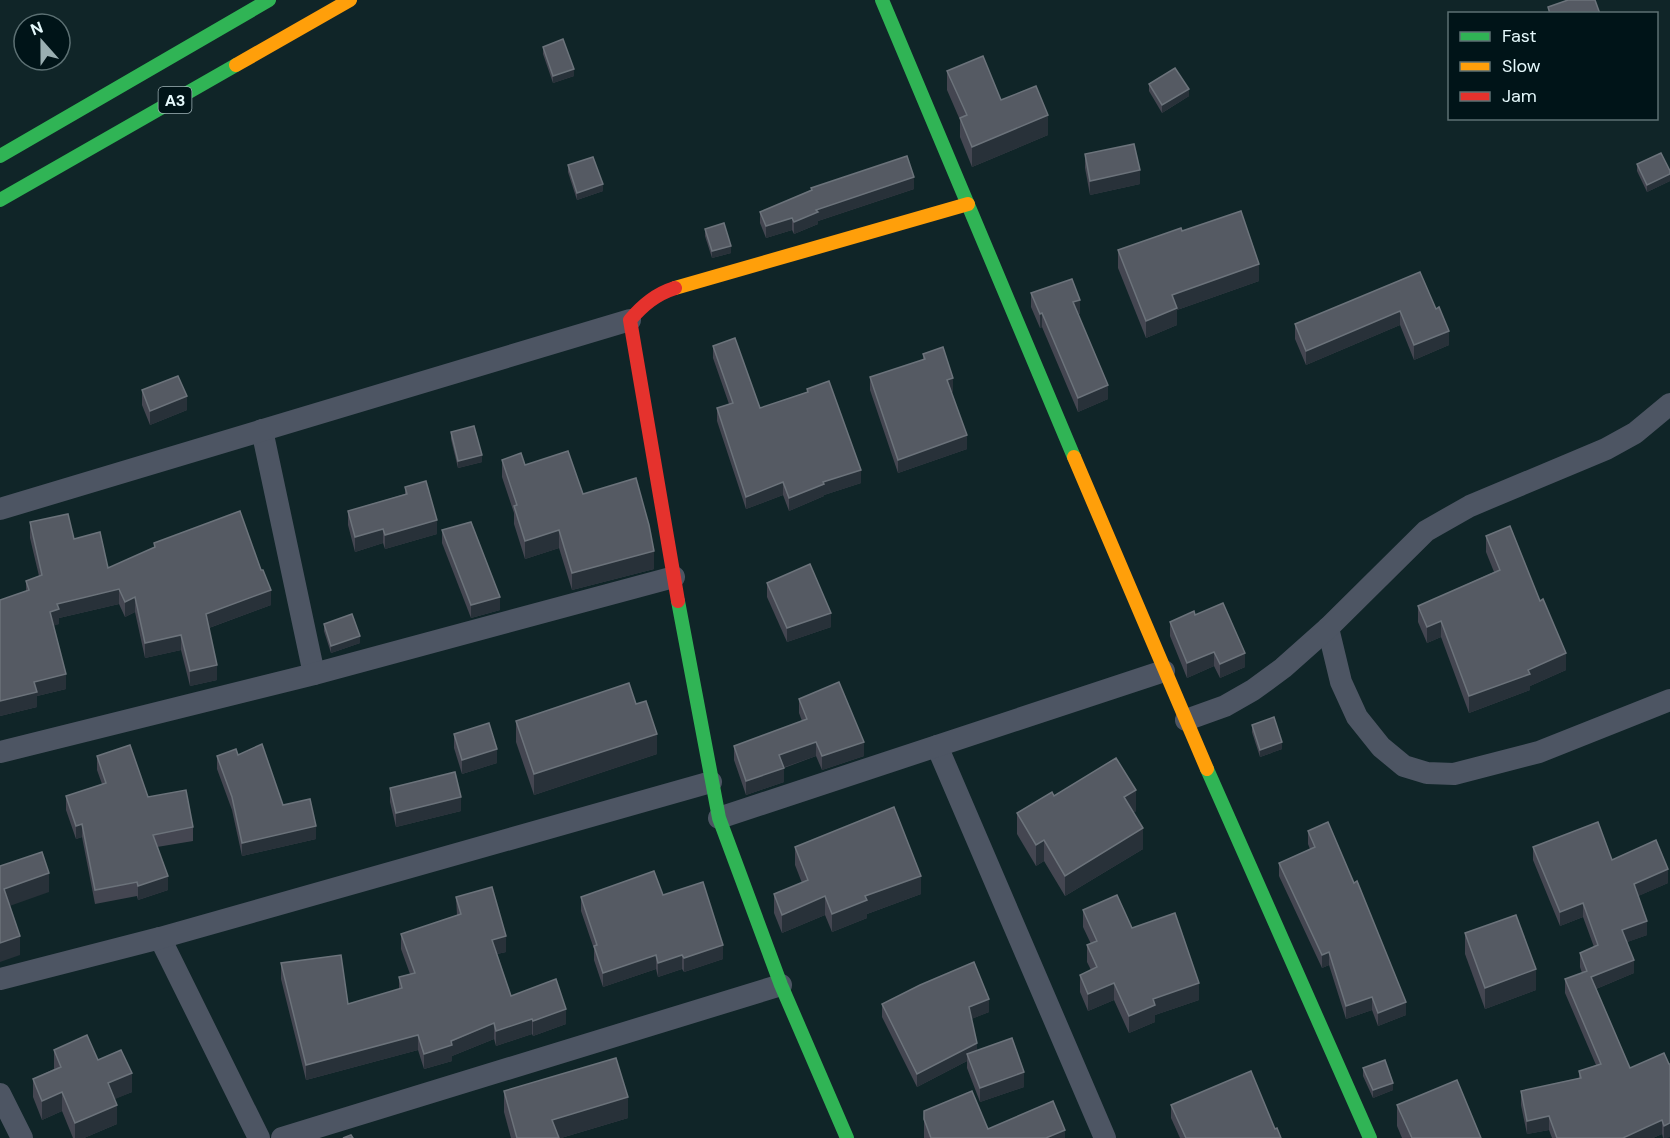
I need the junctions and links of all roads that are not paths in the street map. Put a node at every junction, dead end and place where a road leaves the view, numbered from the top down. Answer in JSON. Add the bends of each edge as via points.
{"nodes":[{"id":1,"x":269,"y":0,"type":"edge"},
{"id":2,"x":350,"y":0,"type":"edge"},
{"id":3,"x":882,"y":0,"type":"edge"},
{"id":4,"x":0,"y":156,"type":"edge"},
{"id":5,"x":0,"y":200,"type":"edge"},
{"id":6,"x":968,"y":204,"type":"junction"},
{"id":7,"x":630,"y":320,"type":"junction"},
{"id":8,"x":1670,"y":404,"type":"edge"},
{"id":9,"x":262,"y":430,"type":"junction"},
{"id":10,"x":0,"y":508,"type":"edge"},
{"id":11,"x":674,"y":577,"type":"junction"},
{"id":12,"x":1328,"y":628,"type":"junction"},
{"id":13,"x":1164,"y":671,"type":"junction"},
{"id":14,"x":314,"y":674,"type":"junction"},
{"id":15,"x":1670,"y":700,"type":"edge"},
{"id":16,"x":1185,"y":720,"type":"junction"},
{"id":17,"x":937,"y":746,"type":"junction"},
{"id":18,"x":0,"y":752,"type":"edge"},
{"id":19,"x":711,"y":782,"type":"junction"},
{"id":20,"x":719,"y":818,"type":"junction"},
{"id":21,"x":160,"y":938,"type":"junction"},
{"id":22,"x":0,"y":979,"type":"edge"},
{"id":23,"x":781,"y":985,"type":"junction"},
{"id":24,"x":0,"y":1095,"type":"edge"},
{"id":25,"x":22,"y":1138,"type":"edge"},
{"id":26,"x":259,"y":1138,"type":"edge"},
{"id":27,"x":282,"y":1138,"type":"edge"},
{"id":28,"x":847,"y":1138,"type":"edge"},
{"id":29,"x":1105,"y":1138,"type":"edge"},
{"id":30,"x":1370,"y":1138,"type":"edge"}],
"edges":[{"from":1,"to":4,"type":"main road","number":"A3"},
{"from":2,"to":5,"type":"main road","number":"A3"},
{"from":3,"to":6,"type":"main road"},
{"from":6,"to":7,"type":"main road","via":[[666,291],[643,304]]},
{"from":6,"to":13,"type":"main road"},
{"from":7,"to":9,"type":"street"},
{"from":7,"to":11,"type":"main road"},
{"from":8,"to":12,"type":"street","via":[[1635,433],[1605,449],[1470,506],[1426,531]]},
{"from":9,"to":10,"type":"street"},
{"from":9,"to":14,"type":"street"},
{"from":11,"to":14,"type":"street"},
{"from":11,"to":19,"type":"main road"},
{"from":12,"to":15,"type":"street","via":[[1341,682],[1358,717],[1381,747],[1404,766],[1427,773],[1454,774],[1539,752]]},
{"from":12,"to":16,"type":"street","via":[[1253,690],[1225,706]]},
{"from":13,"to":16,"type":"main road"},
{"from":13,"to":17,"type":"street"},
{"from":14,"to":18,"type":"street"},
{"from":16,"to":30,"type":"main road"},
{"from":17,"to":20,"type":"street"},
{"from":17,"to":29,"type":"street"},
{"from":19,"to":20,"type":"main road"},
{"from":19,"to":21,"type":"street"},
{"from":20,"to":23,"type":"main road"},
{"from":21,"to":22,"type":"street"},
{"from":21,"to":26,"type":"street"},
{"from":23,"to":27,"type":"street"},
{"from":23,"to":28,"type":"main road"},
{"from":24,"to":25,"type":"street"}]}
